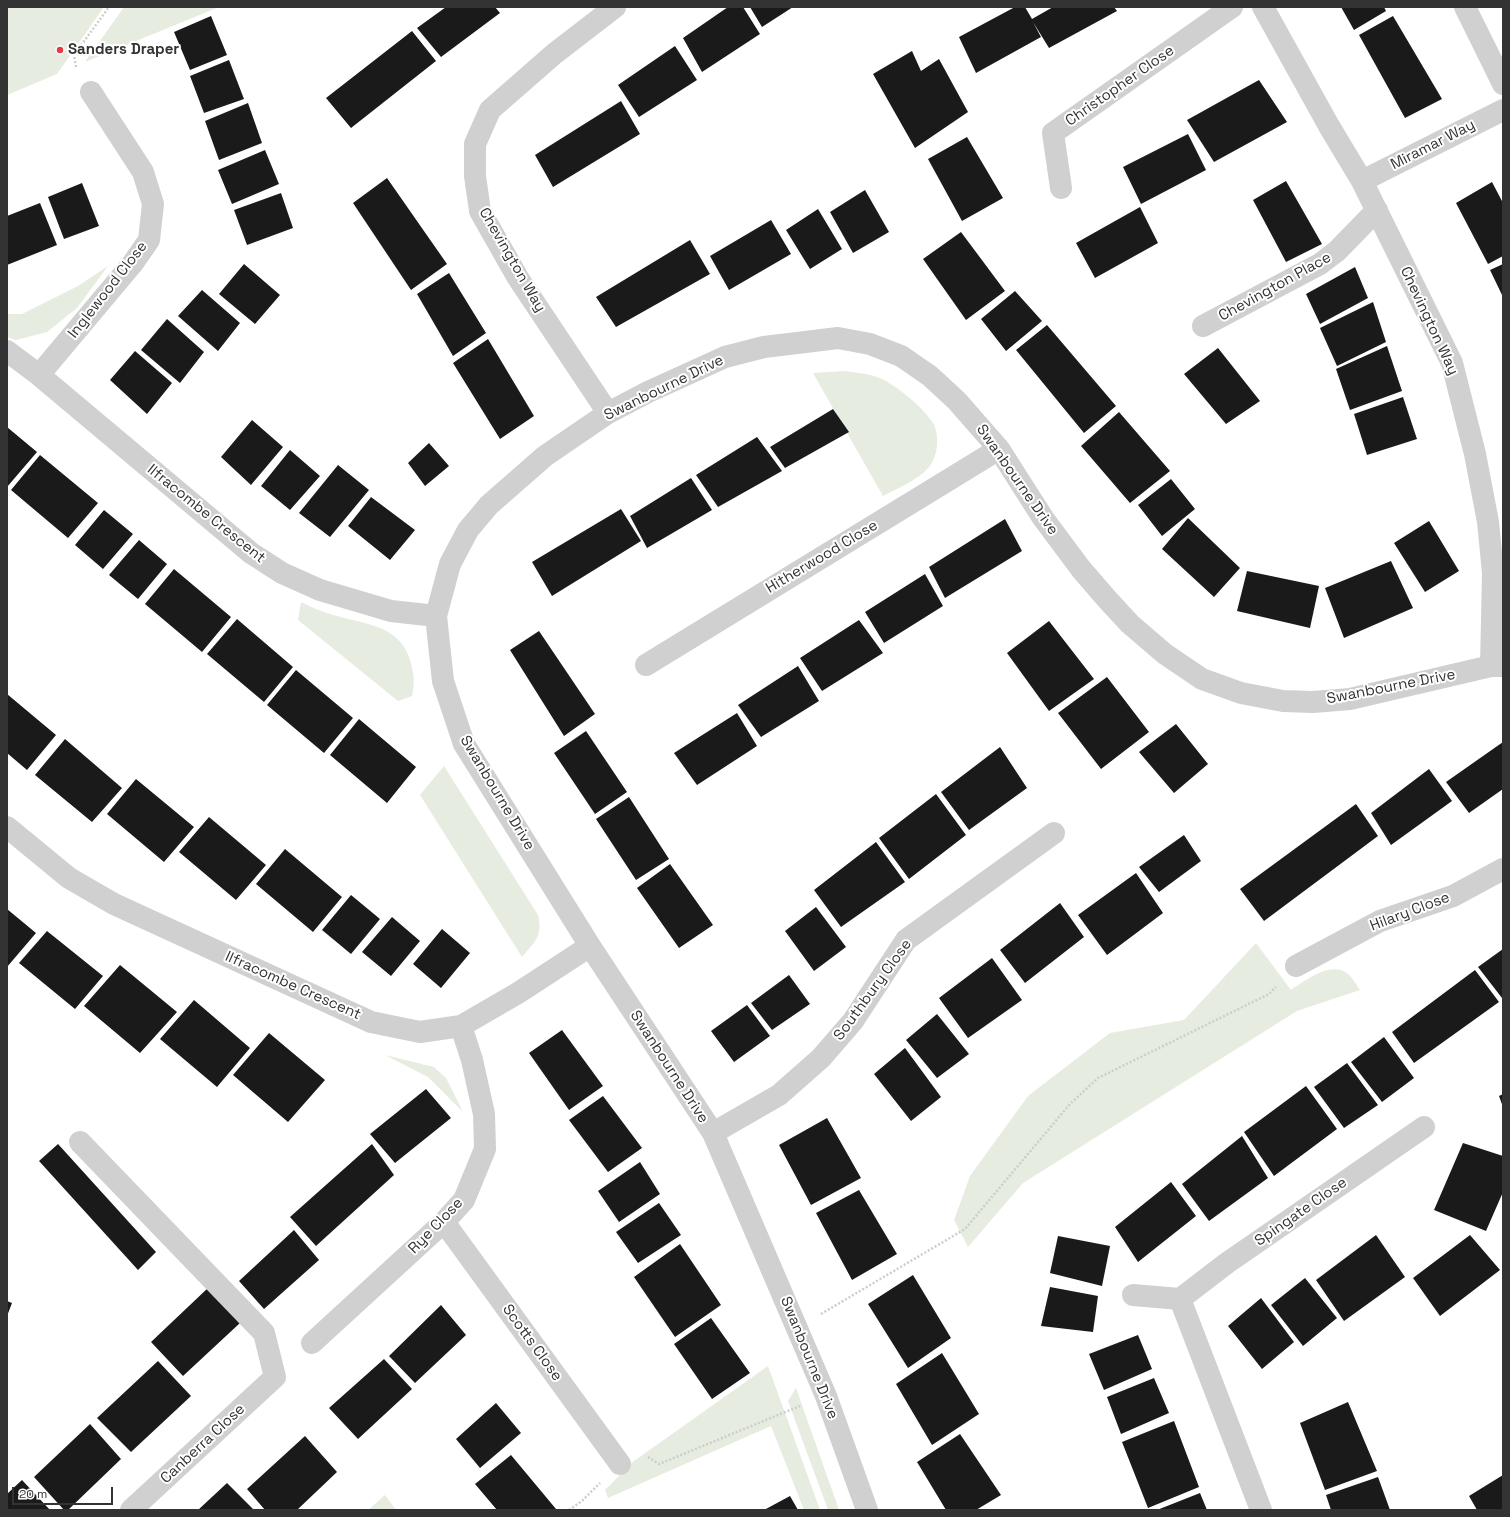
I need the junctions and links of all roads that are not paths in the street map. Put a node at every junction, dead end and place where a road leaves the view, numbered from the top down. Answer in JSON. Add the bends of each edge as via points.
{"nodes":[{"id":1,"x":615,"y":7,"type":"edge"},
{"id":2,"x":1232,"y":7,"type":"edge"},
{"id":3,"x":1263,"y":7,"type":"edge"},
{"id":4,"x":1465,"y":7,"type":"edge"},
{"id":5,"x":1503,"y":84,"type":"edge"},
{"id":6,"x":91,"y":92,"type":"road end"},
{"id":7,"x":1503,"y":110,"type":"edge"},
{"id":8,"x":1362,"y":181,"type":"junction"},
{"id":9,"x":1061,"y":188,"type":"dead end"},
{"id":10,"x":1377,"y":210,"type":"junction"},
{"id":11,"x":1204,"y":326,"type":"dead end"},
{"id":12,"x":7,"y":351,"type":"edge"},
{"id":13,"x":40,"y":375,"type":"junction"},
{"id":14,"x":608,"y":413,"type":"junction"},
{"id":15,"x":999,"y":449,"type":"junction"},
{"id":16,"x":436,"y":616,"type":"junction"},
{"id":17,"x":646,"y":664,"type":"dead end"},
{"id":18,"x":1497,"y":666,"type":"edge"},
{"id":19,"x":7,"y":827,"type":"edge"},
{"id":20,"x":1054,"y":833,"type":"dead end"},
{"id":21,"x":1503,"y":869,"type":"edge"},
{"id":22,"x":590,"y":946,"type":"junction"},
{"id":23,"x":1296,"y":966,"type":"road end"},
{"id":24,"x":461,"y":1026,"type":"junction"},
{"id":25,"x":1424,"y":1127,"type":"dead end"},
{"id":26,"x":713,"y":1133,"type":"junction"},
{"id":27,"x":80,"y":1142,"type":"dead end"},
{"id":28,"x":444,"y":1222,"type":"junction"},
{"id":29,"x":1132,"y":1295,"type":"dead end"},
{"id":30,"x":1180,"y":1299,"type":"junction"},
{"id":31,"x":312,"y":1343,"type":"dead end"},
{"id":32,"x":620,"y":1464,"type":"road end"},
{"id":33,"x":131,"y":1510,"type":"edge"},
{"id":34,"x":867,"y":1510,"type":"edge"},
{"id":35,"x":1261,"y":1510,"type":"edge"}],
"edges":[{"from":1,"to":14,"type":"street","name":"Chevington Way","via":[[554,54],[490,110],[475,144],[475,176],[480,211],[518,278]]},
{"from":2,"to":9,"type":"street","name":"Christopher Close","via":[[1053,133]]},
{"from":3,"to":8,"type":"street","name":"Chevington Way"},
{"from":4,"to":5,"type":"street"},
{"from":6,"to":13,"type":"street","name":"Inglewood Close","via":[[143,172],[153,204],[149,240]]},
{"from":7,"to":8,"type":"street","name":"Miramar Way"},
{"from":8,"to":10,"type":"street","name":"Chevington Way"},
{"from":10,"to":11,"type":"street","name":"Chevington Place","via":[[1337,251],[1320,264]]},
{"from":10,"to":18,"type":"street","name":"Chevington Way","via":[[1452,363],[1488,522]]},
{"from":12,"to":13,"type":"street","name":"Ilfracombe Crescent"},
{"from":13,"to":16,"type":"street","name":"Ilfracombe Crescent","via":[[251,553],[282,573],[320,590],[391,611]]},
{"from":14,"to":15,"type":"street","name":"Swanbourne Drive","via":[[725,357],[764,347],[838,338],[870,344],[901,356],[930,376],[957,401]]},
{"from":14,"to":16,"type":"street","name":"Swanbourne Drive","via":[[545,456],[489,505],[468,530],[450,564]]},
{"from":15,"to":17,"type":"street","name":"Hitherwood Close"},
{"from":15,"to":18,"type":"street","name":"Swanbourne Drive","via":[[1043,518],[1106,598],[1130,624],[1165,654],[1202,679],[1241,693],[1283,701],[1313,702],[1350,699]]},
{"from":16,"to":22,"type":"street","name":"Swanbourne Drive","via":[[443,682],[464,744]]},
{"from":19,"to":24,"type":"street","name":"Ilfracombe Crescent","via":[[69,878],[114,904],[371,1022],[420,1032]]},
{"from":20,"to":26,"type":"street","name":"Southbury Close","via":[[906,940],[853,1021],[821,1058],[779,1095]]},
{"from":21,"to":23,"type":"street","name":"Hilary Close","via":[[1453,896],[1380,921]]},
{"from":22,"to":24,"type":"street","name":"Ilfracombe Crescent"},
{"from":22,"to":26,"type":"street","name":"Swanbourne Drive"},
{"from":24,"to":28,"type":"street","name":"Rye Close","via":[[472,1060],[484,1114],[485,1149],[464,1200]]},
{"from":25,"to":30,"type":"street","name":"Spingate Close","via":[[1227,1263]]},
{"from":26,"to":34,"type":"street","name":"Swanbourne Drive","via":[[798,1327]]},
{"from":27,"to":33,"type":"street","name":"Canberra Close","via":[[264,1333],[274,1377]]},
{"from":28,"to":31,"type":"street","name":"Rye Close"},
{"from":28,"to":32,"type":"street","name":"Scotts Close"},
{"from":29,"to":30,"type":"street"},
{"from":30,"to":35,"type":"street"}]}
